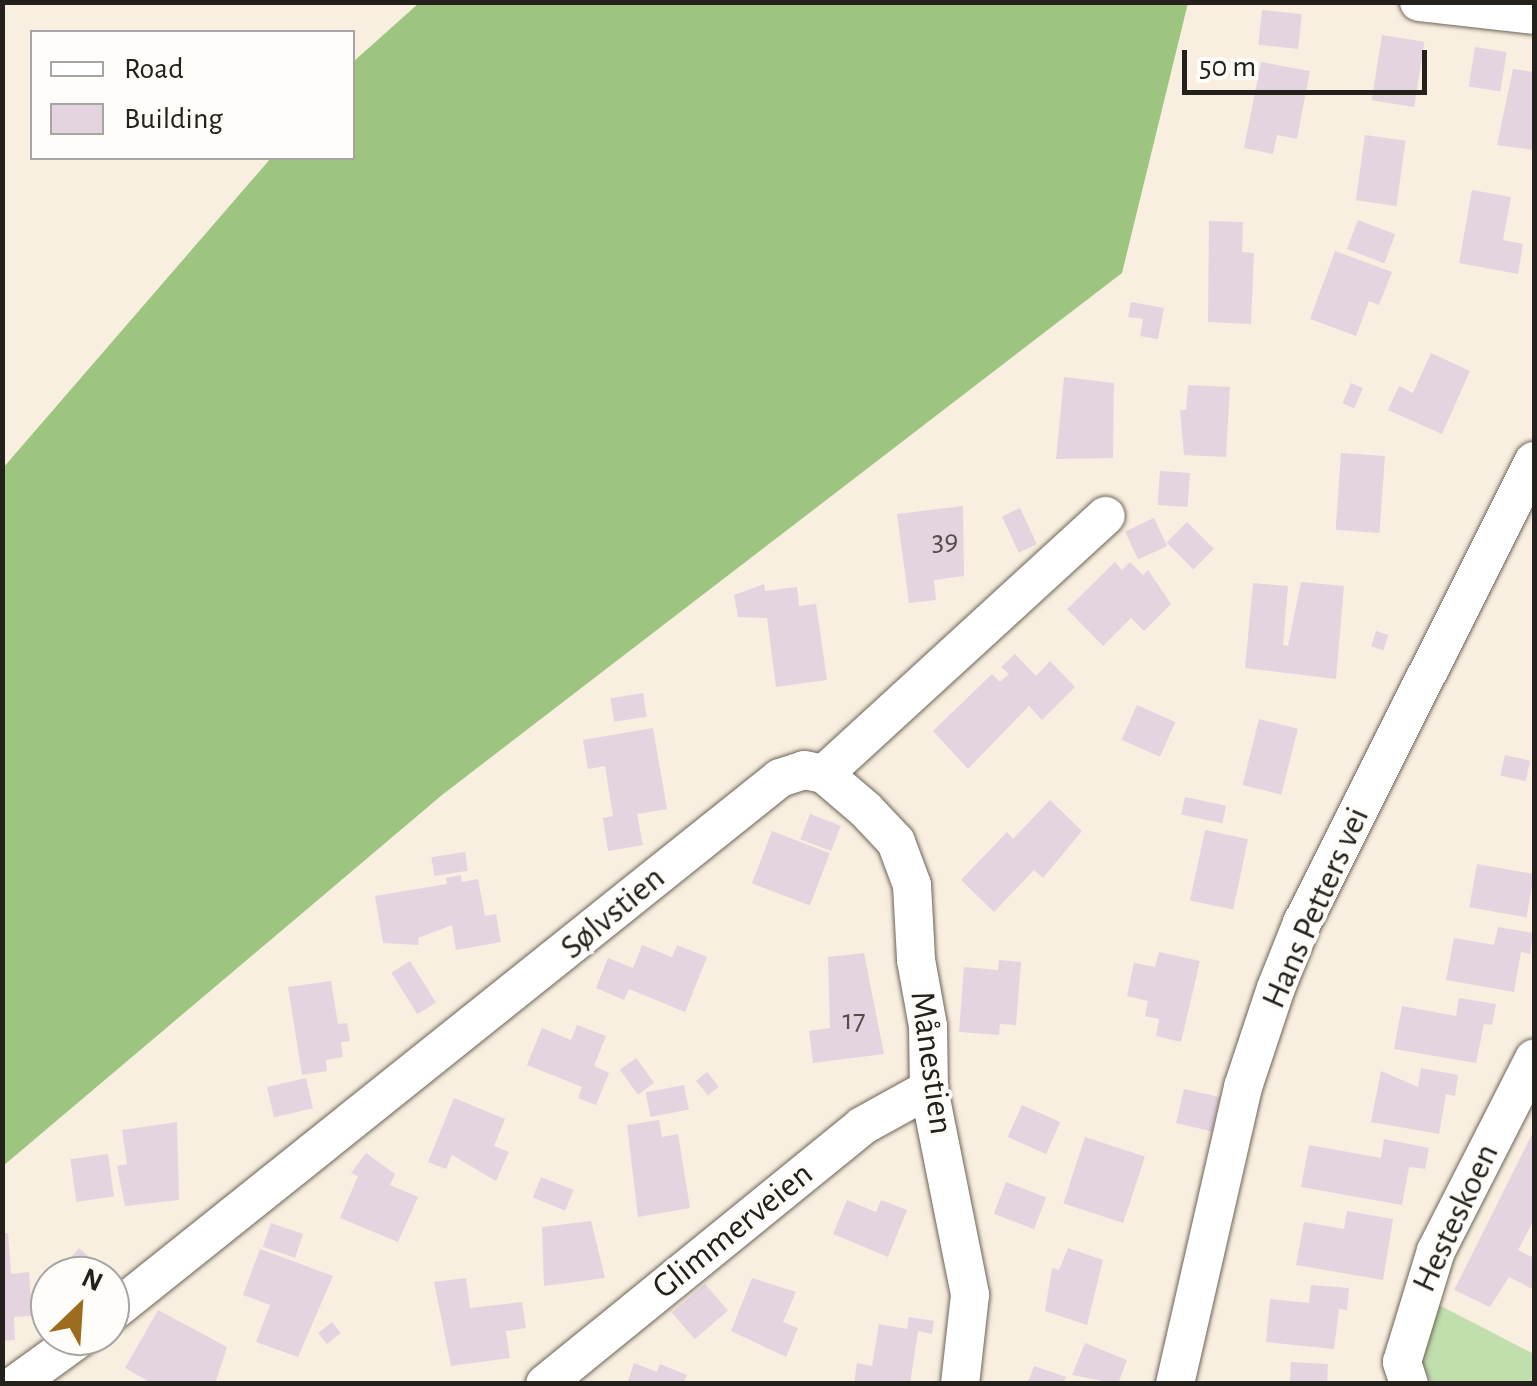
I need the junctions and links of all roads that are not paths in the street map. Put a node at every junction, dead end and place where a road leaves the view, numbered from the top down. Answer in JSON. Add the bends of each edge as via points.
{"nodes":[{"id":1,"x":1419,"y":2,"type":"edge"},
{"id":2,"x":1534,"y":15,"type":"edge"},
{"id":3,"x":1534,"y":461,"type":"edge"},
{"id":4,"x":1106,"y":516,"type":"dead end"},
{"id":5,"x":824,"y":774,"type":"junction"},
{"id":6,"x":1534,"y":1059,"type":"edge"},
{"id":7,"x":928,"y":1090,"type":"junction"},
{"id":8,"x":130,"y":1298,"type":"edge"},
{"id":9,"x":54,"y":1356,"type":"edge"},
{"id":10,"x":16,"y":1384,"type":"edge"},
{"id":11,"x":545,"y":1384,"type":"edge"},
{"id":12,"x":960,"y":1384,"type":"edge"},
{"id":13,"x":1175,"y":1384,"type":"edge"},
{"id":14,"x":1409,"y":1384,"type":"edge"}],
"edges":[{"from":1,"to":2,"type":"street"},
{"from":3,"to":13,"type":"street","name":"Hans Petters vei","via":[[1302,923],[1276,988],[1243,1087]]},
{"from":4,"to":5,"type":"street"},
{"from":5,"to":7,"type":"street","name":"Månestien","via":[[896,842],[912,886],[928,1026]]},
{"from":5,"to":8,"type":"street","name":"Sølvstien","via":[[804,770],[780,778]]},
{"from":6,"to":14,"type":"street","name":"Hesteskoen","via":[[1436,1252],[1402,1362]]},
{"from":7,"to":11,"type":"street","name":"Glimmerveien","via":[[862,1126]]},
{"from":7,"to":12,"type":"street","name":"Månestien","via":[[970,1296]]},
{"from":9,"to":10,"type":"street"}]}
